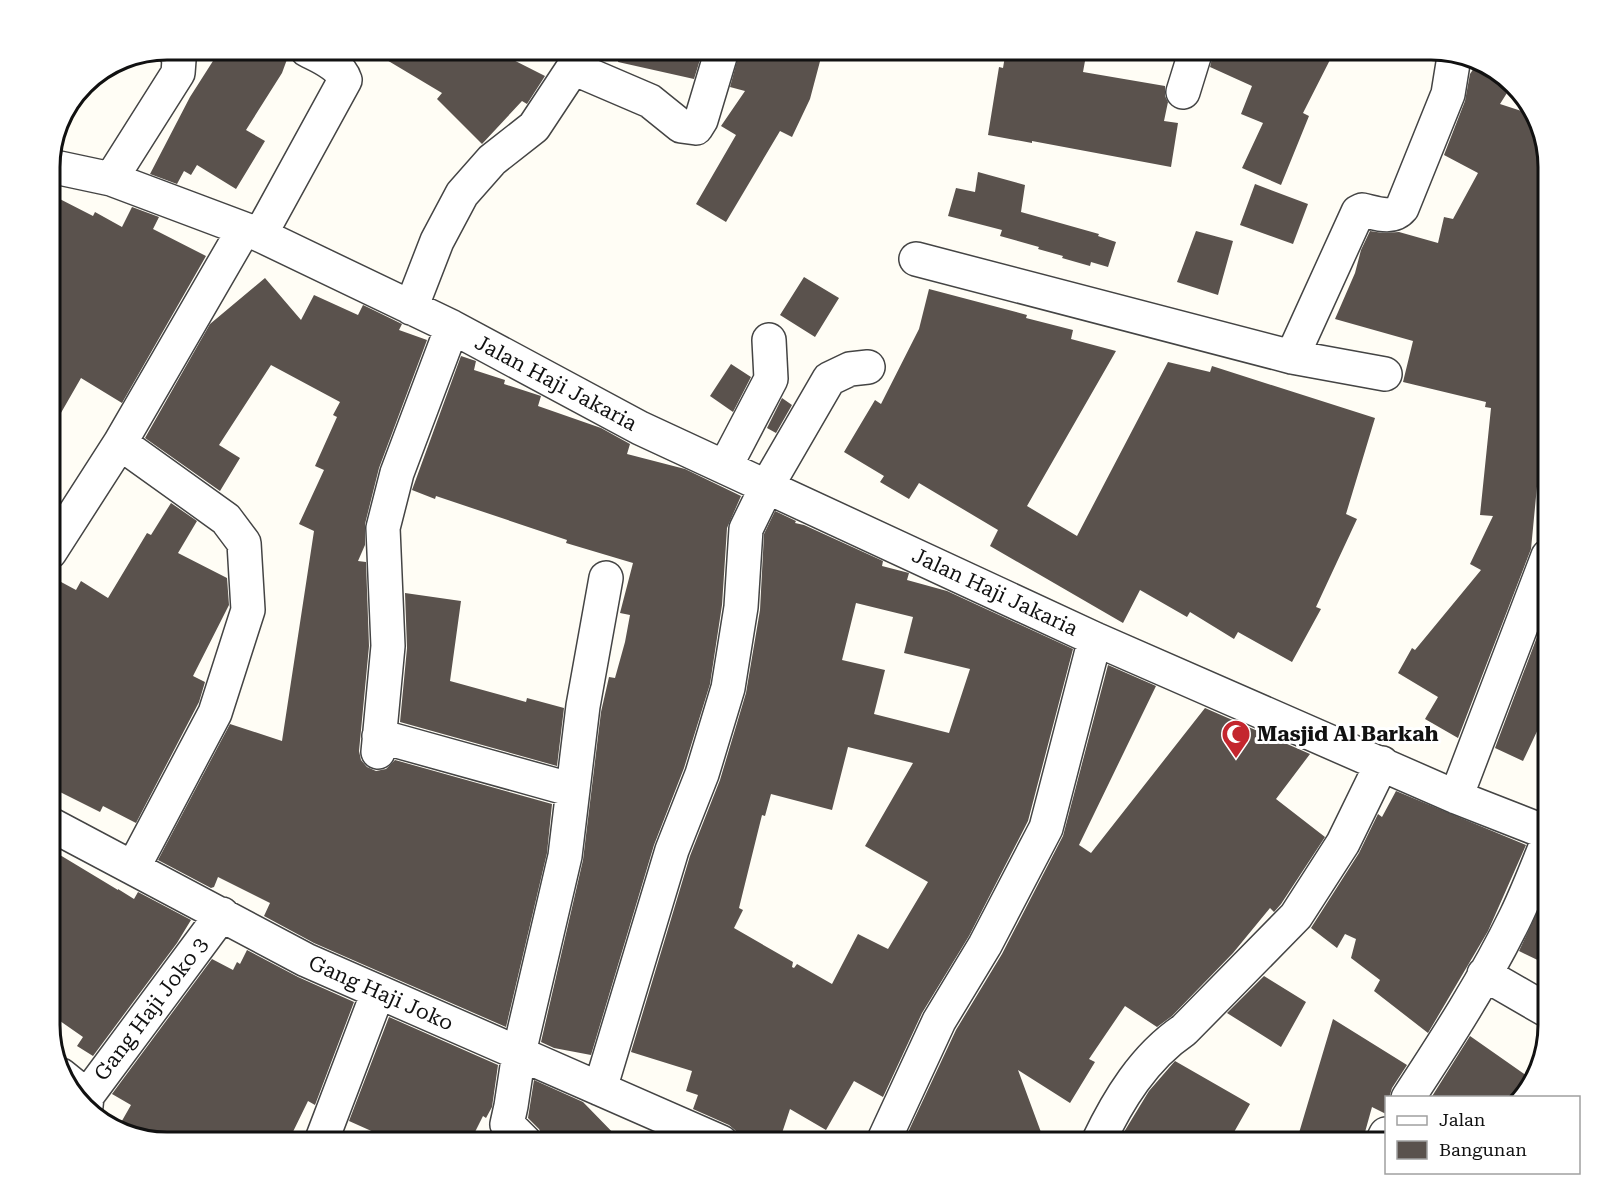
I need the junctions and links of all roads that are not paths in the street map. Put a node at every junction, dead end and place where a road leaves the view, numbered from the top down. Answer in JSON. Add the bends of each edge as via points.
{"nodes":[{"id":1,"x":178,"y":60,"type":"edge"},
{"id":2,"x":324,"y":60,"type":"edge"},
{"id":3,"x":562,"y":60,"type":"edge"},
{"id":4,"x":564,"y":60,"type":"edge"},
{"id":5,"x":719,"y":60,"type":"edge"},
{"id":6,"x":1193,"y":60,"type":"edge"},
{"id":7,"x":1453,"y":63,"type":"edge"},
{"id":8,"x":1183,"y":92,"type":"dead end"},
{"id":9,"x":60,"y":168,"type":"edge"},
{"id":10,"x":111,"y":179,"type":"junction"},
{"id":11,"x":252,"y":232,"type":"junction"},
{"id":12,"x":916,"y":259,"type":"dead end"},
{"id":13,"x":411,"y":308,"type":"junction"},
{"id":14,"x":452,"y":327,"type":"junction"},
{"id":15,"x":769,"y":340,"type":"dead end"},
{"id":16,"x":1292,"y":357,"type":"junction"},
{"id":17,"x":868,"y":367,"type":"dead end"},
{"id":18,"x":1385,"y":374,"type":"dead end"},
{"id":19,"x":120,"y":443,"type":"junction"},
{"id":20,"x":724,"y":466,"type":"junction"},
{"id":21,"x":767,"y":486,"type":"junction"},
{"id":22,"x":60,"y":536,"type":"edge"},
{"id":23,"x":606,"y":578,"type":"dead end"},
{"id":24,"x":1538,"y":582,"type":"edge"},
{"id":25,"x":1095,"y":639,"type":"junction"},
{"id":26,"x":1382,"y":763,"type":"junction"},
{"id":27,"x":573,"y":790,"type":"junction"},
{"id":28,"x":1456,"y":796,"type":"junction"},
{"id":29,"x":1538,"y":828,"type":"edge"},
{"id":30,"x":60,"y":829,"type":"edge"},
{"id":31,"x":1538,"y":864,"type":"edge"},
{"id":32,"x":133,"y":868,"type":"junction"},
{"id":33,"x":222,"y":914,"type":"junction"},
{"id":34,"x":1484,"y":974,"type":"junction"},
{"id":35,"x":378,"y":992,"type":"junction"},
{"id":36,"x":1538,"y":1005,"type":"edge"},
{"id":37,"x":519,"y":1053,"type":"junction"},
{"id":38,"x":600,"y":1089,"type":"junction"},
{"id":39,"x":1409,"y":1096,"type":"edge"},
{"id":40,"x":89,"y":1097,"type":"edge"},
{"id":41,"x":325,"y":1132,"type":"edge"},
{"id":42,"x":510,"y":1132,"type":"edge"},
{"id":43,"x":697,"y":1132,"type":"edge"},
{"id":44,"x":888,"y":1132,"type":"edge"},
{"id":45,"x":1103,"y":1132,"type":"edge"}],
"edges":[{"from":1,"to":10,"type":"street","via":[[178,73]]},
{"from":2,"to":11,"type":"street","via":[[335,66],[345,80]]},
{"from":3,"to":13,"type":"street","via":[[534,127],[492,160],[462,194],[437,241]]},
{"from":4,"to":5,"type":"street","via":[[650,101],[681,126],[696,128]]},
{"from":6,"to":8,"type":"street"},
{"from":7,"to":16,"type":"street","via":[[1448,94],[1402,208],[1392,216],[1362,210],[1355,217]]},
{"from":9,"to":10,"type":"street","name":"Jalan Haji Jakaria"},
{"from":10,"to":11,"type":"street","name":"Jalan Haji Jakaria"},
{"from":11,"to":13,"type":"street","name":"Jalan Haji Jakaria"},
{"from":11,"to":19,"type":"street"},
{"from":12,"to":16,"type":"street"},
{"from":13,"to":14,"type":"street","name":"Jalan Haji Jakaria"},
{"from":14,"to":20,"type":"street","name":"Jalan Haji Jakaria","via":[[640,428]]},
{"from":14,"to":27,"type":"street","name":"Jalan Haji Jakaria","via":[[397,473],[383,528],[388,646],[378,744]]},
{"from":15,"to":20,"type":"street","via":[[771,379]]},
{"from":16,"to":18,"type":"street"},
{"from":17,"to":21,"type":"street","via":[[850,369],[829,379]]},
{"from":19,"to":22,"type":"street"},
{"from":19,"to":32,"type":"street","via":[[226,519],[244,543],[248,610],[215,713]]},
{"from":20,"to":21,"type":"street","name":"Jalan Haji Jakaria"},
{"from":21,"to":25,"type":"street","name":"Jalan Haji Jakaria"},
{"from":21,"to":38,"type":"street","via":[[746,529],[741,607],[728,688],[702,774],[672,850]]},
{"from":23,"to":27,"type":"street","via":[[583,706]]},
{"from":24,"to":28,"type":"street"},
{"from":25,"to":26,"type":"street","name":"Jalan Haji Jakaria"},
{"from":25,"to":44,"type":"street","via":[[1046,828],[985,945],[939,1021]]},
{"from":26,"to":28,"type":"street","name":"Jalan Haji Jakaria"},
{"from":26,"to":45,"type":"street","via":[[1343,843],[1296,915],[1184,1030],[1151,1057]]},
{"from":27,"to":37,"type":"street","via":[[565,856]]},
{"from":28,"to":29,"type":"street","name":"Jalan Haji Jakaria"},
{"from":30,"to":32,"type":"street","name":"Gang Haji Joko"},
{"from":31,"to":34,"type":"street","via":[[1516,916]]},
{"from":32,"to":33,"type":"street","name":"Gang Haji Joko"},
{"from":33,"to":35,"type":"street","name":"Gang Haji Joko","via":[[306,960]]},
{"from":33,"to":40,"type":"street","name":"Gang Haji Joko 3"},
{"from":34,"to":36,"type":"street"},
{"from":34,"to":39,"type":"street"},
{"from":35,"to":37,"type":"street","name":"Gang Haji Joko"},
{"from":35,"to":41,"type":"street"},
{"from":37,"to":38,"type":"street","name":"Gang Haji Joko"},
{"from":37,"to":42,"type":"street"},
{"from":38,"to":43,"type":"street","name":"Gang Haji Joko"}]}
